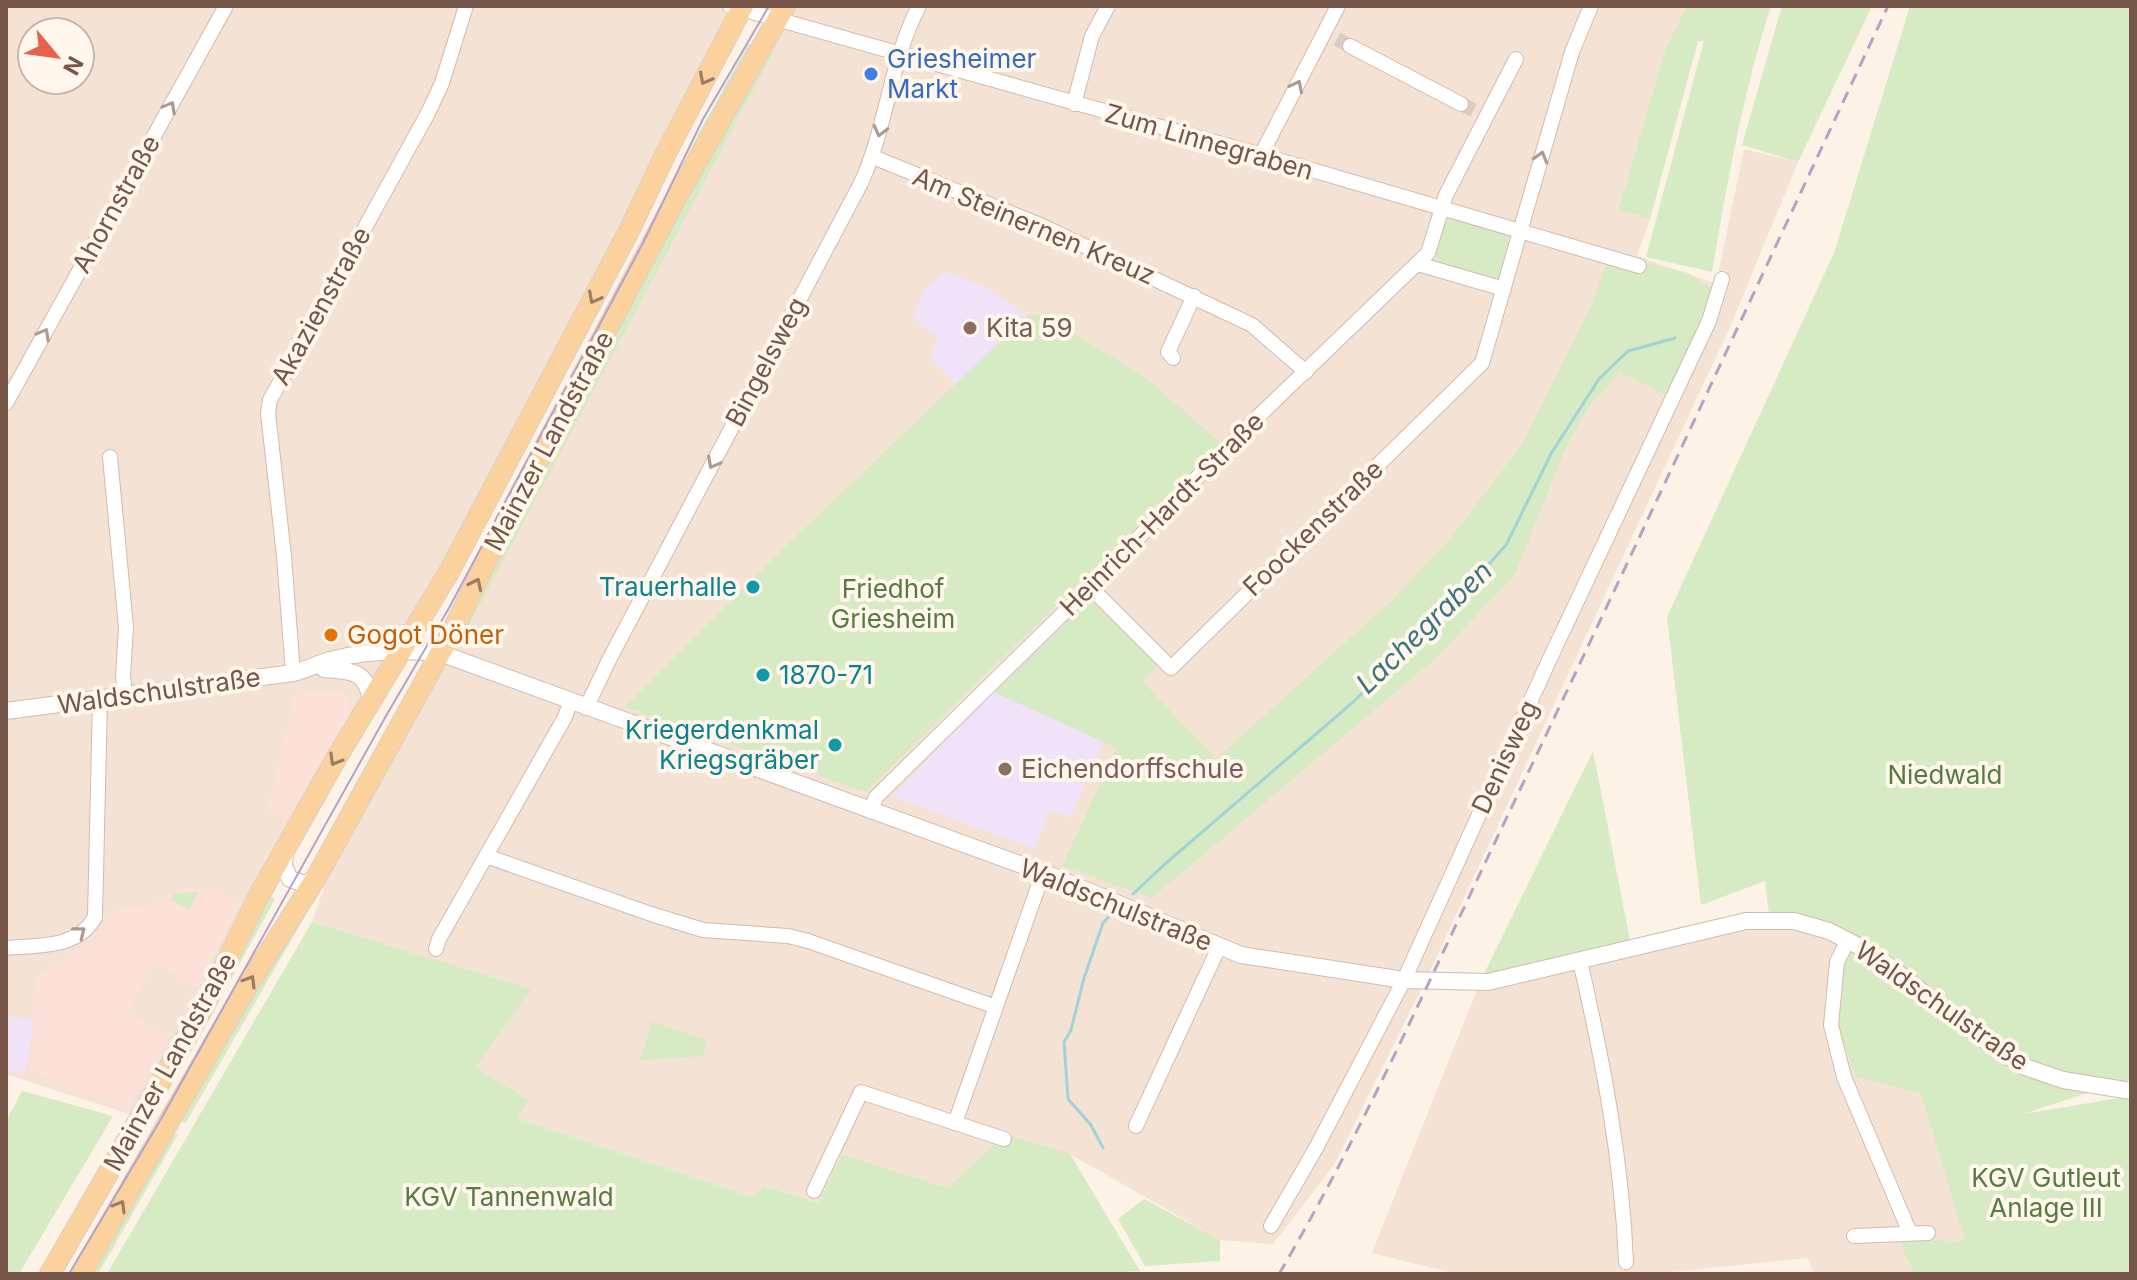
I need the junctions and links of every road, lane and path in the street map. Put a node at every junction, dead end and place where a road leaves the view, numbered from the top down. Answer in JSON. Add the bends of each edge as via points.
{"nodes":[{"id":1,"x":226,"y":6,"type":"edge"},
{"id":2,"x":466,"y":6,"type":"edge"},
{"id":3,"x":919,"y":6,"type":"edge"},
{"id":4,"x":1108,"y":6,"type":"edge"},
{"id":5,"x":1338,"y":6,"type":"edge"},
{"id":6,"x":1591,"y":6,"type":"edge"},
{"id":7,"x":738,"y":7,"type":"edge"},
{"id":8,"x":781,"y":14,"type":"edge"},
{"id":9,"x":1337,"y":39,"type":"junction"},
{"id":10,"x":899,"y":55,"type":"junction"},
{"id":11,"x":1516,"y":59,"type":"dead end"},
{"id":12,"x":1074,"y":104,"type":"junction"},
{"id":13,"x":1461,"y":104,"type":"tunnel mouth"},
{"id":14,"x":1261,"y":155,"type":"junction"},
{"id":15,"x":873,"y":157,"type":"junction"},
{"id":16,"x":1441,"y":209,"type":"junction"},
{"id":17,"x":1520,"y":232,"type":"junction"},
{"id":18,"x":1418,"y":264,"type":"junction"},
{"id":19,"x":1639,"y":266,"type":"dead end"},
{"id":20,"x":1722,"y":279,"type":"dead end"},
{"id":21,"x":1504,"y":289,"type":"junction"},
{"id":22,"x":1194,"y":296,"type":"junction"},
{"id":23,"x":1173,"y":358,"type":"dead end"},
{"id":24,"x":1306,"y":372,"type":"junction"},
{"id":25,"x":6,"y":403,"type":"edge"},
{"id":26,"x":110,"y":457,"type":"dead end"},
{"id":27,"x":1090,"y":587,"type":"junction"},
{"id":28,"x":404,"y":652,"type":"junction"},
{"id":29,"x":440,"y":653,"type":"junction"},
{"id":30,"x":311,"y":668,"type":"junction"},
{"id":31,"x":293,"y":673,"type":"junction"},
{"id":32,"x":419,"y":690,"type":"junction"},
{"id":33,"x":125,"y":695,"type":"junction"},
{"id":34,"x":100,"y":699,"type":"junction"},
{"id":35,"x":371,"y":701,"type":"junction"},
{"id":36,"x":578,"y":705,"type":"junction"},
{"id":37,"x":6,"y":711,"type":"edge"},
{"id":38,"x":870,"y":811,"type":"junction"},
{"id":39,"x":285,"y":849,"type":"junction"},
{"id":40,"x":486,"y":856,"type":"junction"},
{"id":41,"x":1043,"y":873,"type":"junction"},
{"id":42,"x":316,"y":878,"type":"junction"},
{"id":43,"x":1848,"y":940,"type":"junction"},
{"id":44,"x":1219,"y":947,"type":"junction"},
{"id":45,"x":6,"y":948,"type":"edge"},
{"id":46,"x":436,"y":949,"type":"dead end"},
{"id":47,"x":1580,"y":961,"type":"junction"},
{"id":48,"x":1404,"y":980,"type":"junction"},
{"id":49,"x":996,"y":1007,"type":"junction"},
{"id":50,"x":2131,"y":1091,"type":"edge"},
{"id":51,"x":955,"y":1123,"type":"junction"},
{"id":52,"x":1136,"y":1126,"type":"dead end"},
{"id":53,"x":1004,"y":1139,"type":"dead end"},
{"id":54,"x":814,"y":1191,"type":"dead end"},
{"id":55,"x":1271,"y":1226,"type":"dead end"},
{"id":56,"x":1910,"y":1233,"type":"junction"},
{"id":57,"x":1928,"y":1233,"type":"dead end"},
{"id":58,"x":1854,"y":1236,"type":"dead end"},
{"id":59,"x":1626,"y":1262,"type":"dead end"},
{"id":60,"x":50,"y":1274,"type":"edge"},
{"id":61,"x":81,"y":1274,"type":"edge"}],
"edges":[{"from":25,"to":1,"type":"street","name":"Ahornstraße","one_way":true},
{"from":2,"to":31,"type":"street","name":"Akazienstraße","via":[[428,113],[270,400]]},
{"from":3,"to":10,"type":"street","name":"Bingelsweg"},
{"from":4,"to":12,"type":"street","via":[[1092,36]]},
{"from":5,"to":9,"type":"street"},
{"from":17,"to":6,"type":"street","name":"Foockenstraße","one_way":true,"via":[[1572,52]]},
{"from":7,"to":8,"type":"street","name":"Zum Linnegraben"},
{"from":7,"to":28,"type":"main road","name":"Mainzer Landstraße","one_way":true,"via":[[532,416]]},
{"from":8,"to":10,"type":"street","name":"Zum Linnegraben"},
{"from":29,"to":8,"type":"main road","name":"Mainzer Landstraße","one_way":true,"via":[[670,210]]},
{"from":9,"to":13,"type":"street"},
{"from":14,"to":9,"type":"street","one_way":true},
{"from":10,"to":12,"type":"street","name":"Zum Linnegraben"},
{"from":10,"to":15,"type":"street","name":"Bingelsweg","one_way":true},
{"from":11,"to":16,"type":"street","name":"Heinrich-Hardt-Straße","via":[[1481,114]]},
{"from":12,"to":14,"type":"street","name":"Zum Linnegraben"},
{"from":14,"to":16,"type":"street","name":"Zum Linnegraben"},
{"from":15,"to":22,"type":"street","name":"Am Steinernen Kreuz"},
{"from":15,"to":36,"type":"street","name":"Bingelsweg","one_way":true,"via":[[610,658]]},
{"from":16,"to":17,"type":"street","name":"Zum Linnegraben"},
{"from":16,"to":18,"type":"street","name":"Heinrich-Hardt-Straße","via":[[1428,253]]},
{"from":17,"to":19,"type":"street","name":"Zum Linnegraben"},
{"from":17,"to":21,"type":"street","name":"Foockenstraße"},
{"from":18,"to":21,"type":"street"},
{"from":18,"to":24,"type":"street","name":"Heinrich-Hardt-Straße"},
{"from":20,"to":48,"type":"street","name":"Denisweg","via":[[1703,335]]},
{"from":21,"to":27,"type":"street","name":"Foockenstraße","via":[[1482,363],[1171,668]]},
{"from":22,"to":23,"type":"street","via":[[1168,352]]},
{"from":22,"to":24,"type":"street","name":"Am Steinernen Kreuz","via":[[1270,337]]},
{"from":24,"to":27,"type":"street","name":"Heinrich-Hardt-Straße"},
{"from":26,"to":33,"type":"street","via":[[126,627]]},
{"from":27,"to":38,"type":"street","name":"Heinrich-Hardt-Straße","via":[[876,797]]},
{"from":28,"to":29,"type":"street","name":"Waldschulstraße"},
{"from":28,"to":30,"type":"street","name":"Waldschulstraße","via":[[330,660]]},
{"from":28,"to":32,"type":"street","via":[[419,667]]},
{"from":28,"to":35,"type":"main road","name":"Mainzer Landstraße"},
{"from":29,"to":32,"type":"main road","name":"Mainzer Landstraße"},
{"from":29,"to":36,"type":"street","name":"Waldschulstraße"},
{"from":30,"to":31,"type":"street","name":"Waldschulstraße"},
{"from":30,"to":35,"type":"street","name":"Waldschulstraße","via":[[344,669],[359,676]]},
{"from":31,"to":33,"type":"street","name":"Waldschulstraße"},
{"from":32,"to":42,"type":"main road","name":"Mainzer Landstraße"},
{"from":33,"to":34,"type":"street","name":"Waldschulstraße"},
{"from":34,"to":37,"type":"street","name":"Waldschulstraße"},
{"from":45,"to":34,"type":"street","one_way":true,"via":[[69,940],[90,927],[95,917]]},
{"from":35,"to":39,"type":"main road","name":"Mainzer Landstraße","one_way":true},
{"from":36,"to":38,"type":"street","name":"Waldschulstraße"},
{"from":36,"to":40,"type":"street","name":"Bingelsweg","via":[[565,717]]},
{"from":38,"to":41,"type":"street","name":"Waldschulstraße"},
{"from":39,"to":42,"type":"street","via":[[290,879],[305,884]]},
{"from":39,"to":60,"type":"main road","name":"Mainzer Landstraße","via":[[205,1005]]},
{"from":40,"to":46,"type":"street","name":"Bingelsweg"},
{"from":40,"to":49,"type":"street","via":[[703,930],[808,941]]},
{"from":41,"to":44,"type":"street","name":"Waldschulstraße"},
{"from":41,"to":49,"type":"street"},
{"from":61,"to":42,"type":"main road","name":"Mainzer Landstraße","one_way":true,"via":[[246,988]]},
{"from":43,"to":47,"type":"street","name":"Waldschulstraße","via":[[1794,921],[1746,921]]},
{"from":43,"to":50,"type":"street","name":"Waldschulstraße","via":[[2025,1067],[2063,1080]]},
{"from":43,"to":56,"type":"street","name":"Waldschulstraße","via":[[1837,962],[1831,1025],[1844,1077]]},
{"from":44,"to":48,"type":"street","name":"Waldschulstraße","via":[[1267,960]]},
{"from":44,"to":52,"type":"street"},
{"from":47,"to":48,"type":"street","name":"Waldschulstraße","via":[[1488,982]]},
{"from":47,"to":59,"type":"street","via":[[1604,1068]]},
{"from":48,"to":55,"type":"street","name":"Denisweg"},
{"from":49,"to":51,"type":"street"},
{"from":51,"to":53,"type":"street"},
{"from":51,"to":54,"type":"street","via":[[861,1092]]},
{"from":56,"to":57,"type":"street"},
{"from":56,"to":58,"type":"street"}]}
